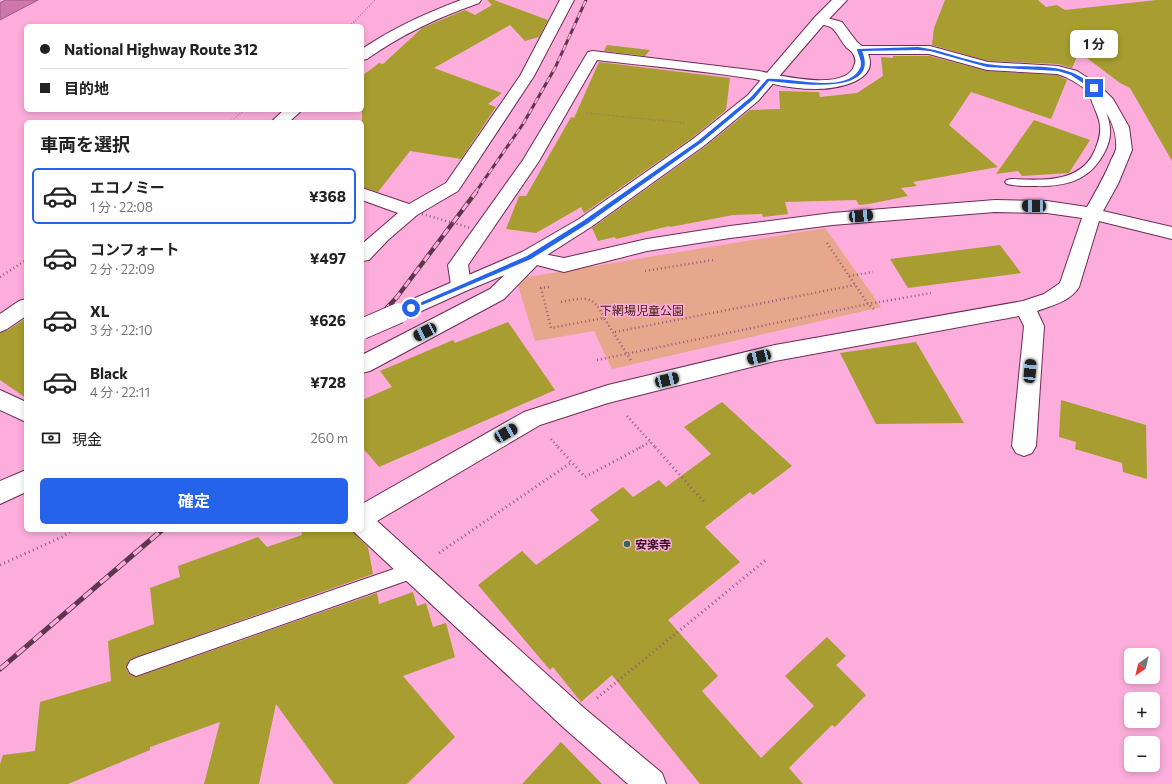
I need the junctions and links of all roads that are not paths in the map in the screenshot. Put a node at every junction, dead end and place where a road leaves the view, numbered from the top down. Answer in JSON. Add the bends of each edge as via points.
{"nodes":[{"id":1,"x":474,"y":0,"type":"edge"},
{"id":2,"x":567,"y":0,"type":"edge"},
{"id":3,"x":840,"y":0,"type":"edge"},
{"id":4,"x":820,"y":20,"type":"junction"},
{"id":5,"x":859,"y":50,"type":"junction"},
{"id":6,"x":364,"y":55,"type":"edge"},
{"id":7,"x":768,"y":80,"type":"junction"},
{"id":8,"x":1094,"y":88,"type":"junction"},
{"id":9,"x":292,"y":112,"type":"edge"},
{"id":10,"x":282,"y":120,"type":"edge"},
{"id":11,"x":1011,"y":182,"type":"dead end"},
{"id":12,"x":364,"y":195,"type":"edge"},
{"id":13,"x":417,"y":212,"type":"junction"},
{"id":14,"x":1092,"y":214,"type":"junction"},
{"id":15,"x":1172,"y":234,"type":"edge"},
{"id":16,"x":364,"y":253,"type":"edge"},
{"id":17,"x":531,"y":258,"type":"junction"},
{"id":18,"x":461,"y":285,"type":"junction"},
{"id":19,"x":24,"y":307,"type":"edge"},
{"id":20,"x":1025,"y":308,"type":"junction"},
{"id":21,"x":0,"y":324,"type":"edge"},
{"id":22,"x":364,"y":328,"type":"edge"},
{"id":23,"x":364,"y":364,"type":"edge"},
{"id":24,"x":0,"y":399,"type":"edge"},
{"id":25,"x":24,"y":410,"type":"edge"},
{"id":26,"x":1024,"y":446,"type":"dead end"},
{"id":27,"x":24,"y":481,"type":"edge"},
{"id":28,"x":0,"y":493,"type":"edge"},
{"id":29,"x":364,"y":516,"type":"edge"},
{"id":30,"x":364,"y":525,"type":"edge"},
{"id":31,"x":414,"y":570,"type":"junction"},
{"id":32,"x":136,"y":667,"type":"dead end"},
{"id":33,"x":650,"y":784,"type":"edge"}],
"edges":[{"from":1,"to":6,"type":"main road","via":[[443,11],[394,34]]},
{"from":2,"to":13,"type":"main road","via":[[527,76],[452,188]]},
{"from":3,"to":4,"type":"main road"},
{"from":4,"to":5,"type":"main road","via":[[837,25]]},
{"from":4,"to":7,"type":"main road"},
{"from":5,"to":7,"type":"main road","via":[[863,60],[862,70],[851,79],[817,85]]},
{"from":5,"to":8,"type":"main road","via":[[918,48],[987,66],[1058,70],[1072,74]]},
{"from":7,"to":17,"type":"main road","via":[[753,98],[712,132],[585,223]]},
{"from":7,"to":18,"type":"main road","via":[[758,75],[593,55],[531,161],[458,265]]},
{"from":8,"to":11,"type":"lane","via":[[1096,103],[1105,125],[1104,142],[1096,160],[1082,174],[1069,180],[1042,183]]},
{"from":8,"to":14,"type":"main road","via":[[1107,102],[1121,127],[1124,150]]},
{"from":9,"to":10,"type":"main road"},
{"from":12,"to":13,"type":"main road"},
{"from":13,"to":16,"type":"main road","via":[[380,236]]},
{"from":14,"to":15,"type":"main road"},
{"from":14,"to":17,"type":"main road","via":[[1047,207],[995,206],[832,219],[730,232],[647,245],[564,265]]},
{"from":14,"to":20,"type":"main road","via":[[1069,287],[1051,299]]},
{"from":17,"to":18,"type":"main road"},
{"from":17,"to":23,"type":"main road","via":[[497,294]]},
{"from":18,"to":22,"type":"main road","bridge":true},
{"from":19,"to":21,"type":"main road"},
{"from":20,"to":26,"type":"main road","via":[[1034,326]]},
{"from":20,"to":29,"type":"main road","via":[[775,353],[608,394],[532,418]]},
{"from":24,"to":25,"type":"main road"},
{"from":27,"to":28,"type":"main road"},
{"from":30,"to":31,"type":"main road"},
{"from":31,"to":32,"type":"lane"},
{"from":31,"to":33,"type":"main road","via":[[574,718]]}]}
